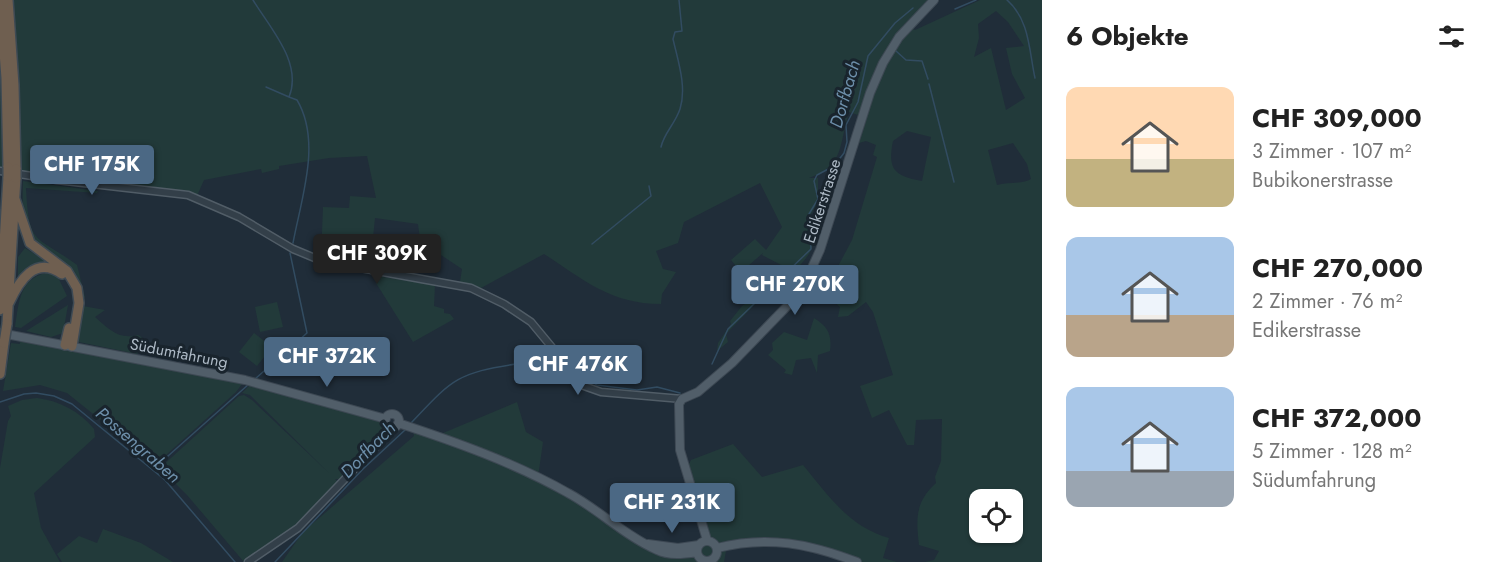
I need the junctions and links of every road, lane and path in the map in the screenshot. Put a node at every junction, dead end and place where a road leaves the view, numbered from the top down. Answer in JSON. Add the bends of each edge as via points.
{"nodes":[{"id":1,"x":0,"y":0,"type":"edge"},
{"id":2,"x":8,"y":0,"type":"edge"},
{"id":3,"x":934,"y":0,"type":"edge"},
{"id":4,"x":10,"y":172,"type":"edge"},
{"id":5,"x":15,"y":199,"type":"junction"},
{"id":6,"x":9,"y":303,"type":"junction"},
{"id":7,"x":0,"y":310,"type":"edge"},
{"id":8,"x":0,"y":333,"type":"edge"},
{"id":9,"x":68,"y":346,"type":"junction"},
{"id":10,"x":0,"y":374,"type":"edge"},
{"id":11,"x":682,"y":399,"type":"junction"},
{"id":12,"x":388,"y":423,"type":"junction"},
{"id":13,"x":707,"y":540,"type":"junction"},
{"id":14,"x":717,"y":548,"type":"junction"},
{"id":15,"x":698,"y":549,"type":"junction"},
{"id":16,"x":714,"y":561,"type":"edge"},
{"id":17,"x":248,"y":562,"type":"edge"},
{"id":18,"x":857,"y":562,"type":"edge"}],
"edges":[{"from":1,"to":4,"type":"highway"},
{"from":2,"to":4,"type":"highway","via":[[14,84]]},
{"from":3,"to":11,"type":"main road","name":"Edikerstrasse","via":[[899,37],[883,63],[820,250],[805,283],[735,360],[702,389]]},
{"from":4,"to":5,"type":"highway"},
{"from":4,"to":7,"type":"highway"},
{"from":4,"to":11,"type":"street","via":[[188,195],[239,217],[312,258],[475,290],[531,322],[584,386],[601,392]]},
{"from":5,"to":6,"type":"highway"},
{"from":5,"to":9,"type":"highway","via":[[30,243],[64,269],[76,285],[79,303]]},
{"from":6,"to":9,"type":"highway","via":[[30,271],[46,267],[60,272],[74,297]]},
{"from":6,"to":10,"type":"highway","bridge":true},
{"from":8,"to":9,"type":"main road","name":"Südumfahrung"},
{"from":9,"to":12,"type":"main road","name":"Südumfahrung","via":[[245,380]]},
{"from":11,"to":13,"type":"main road","via":[[678,412],[680,450]]},
{"from":12,"to":15,"type":"main road","name":"Südumfahrung","via":[[394,415],[401,424],[538,477],[647,543]]},
{"from":12,"to":17,"type":"street","via":[[385,437],[298,528]]},
{"from":13,"to":14,"type":"main road"},
{"from":13,"to":15,"type":"main road"},
{"from":14,"to":16,"type":"main road"},
{"from":14,"to":18,"type":"main road","via":[[791,542]]},
{"from":15,"to":16,"type":"main road","via":[[704,561]]}]}
